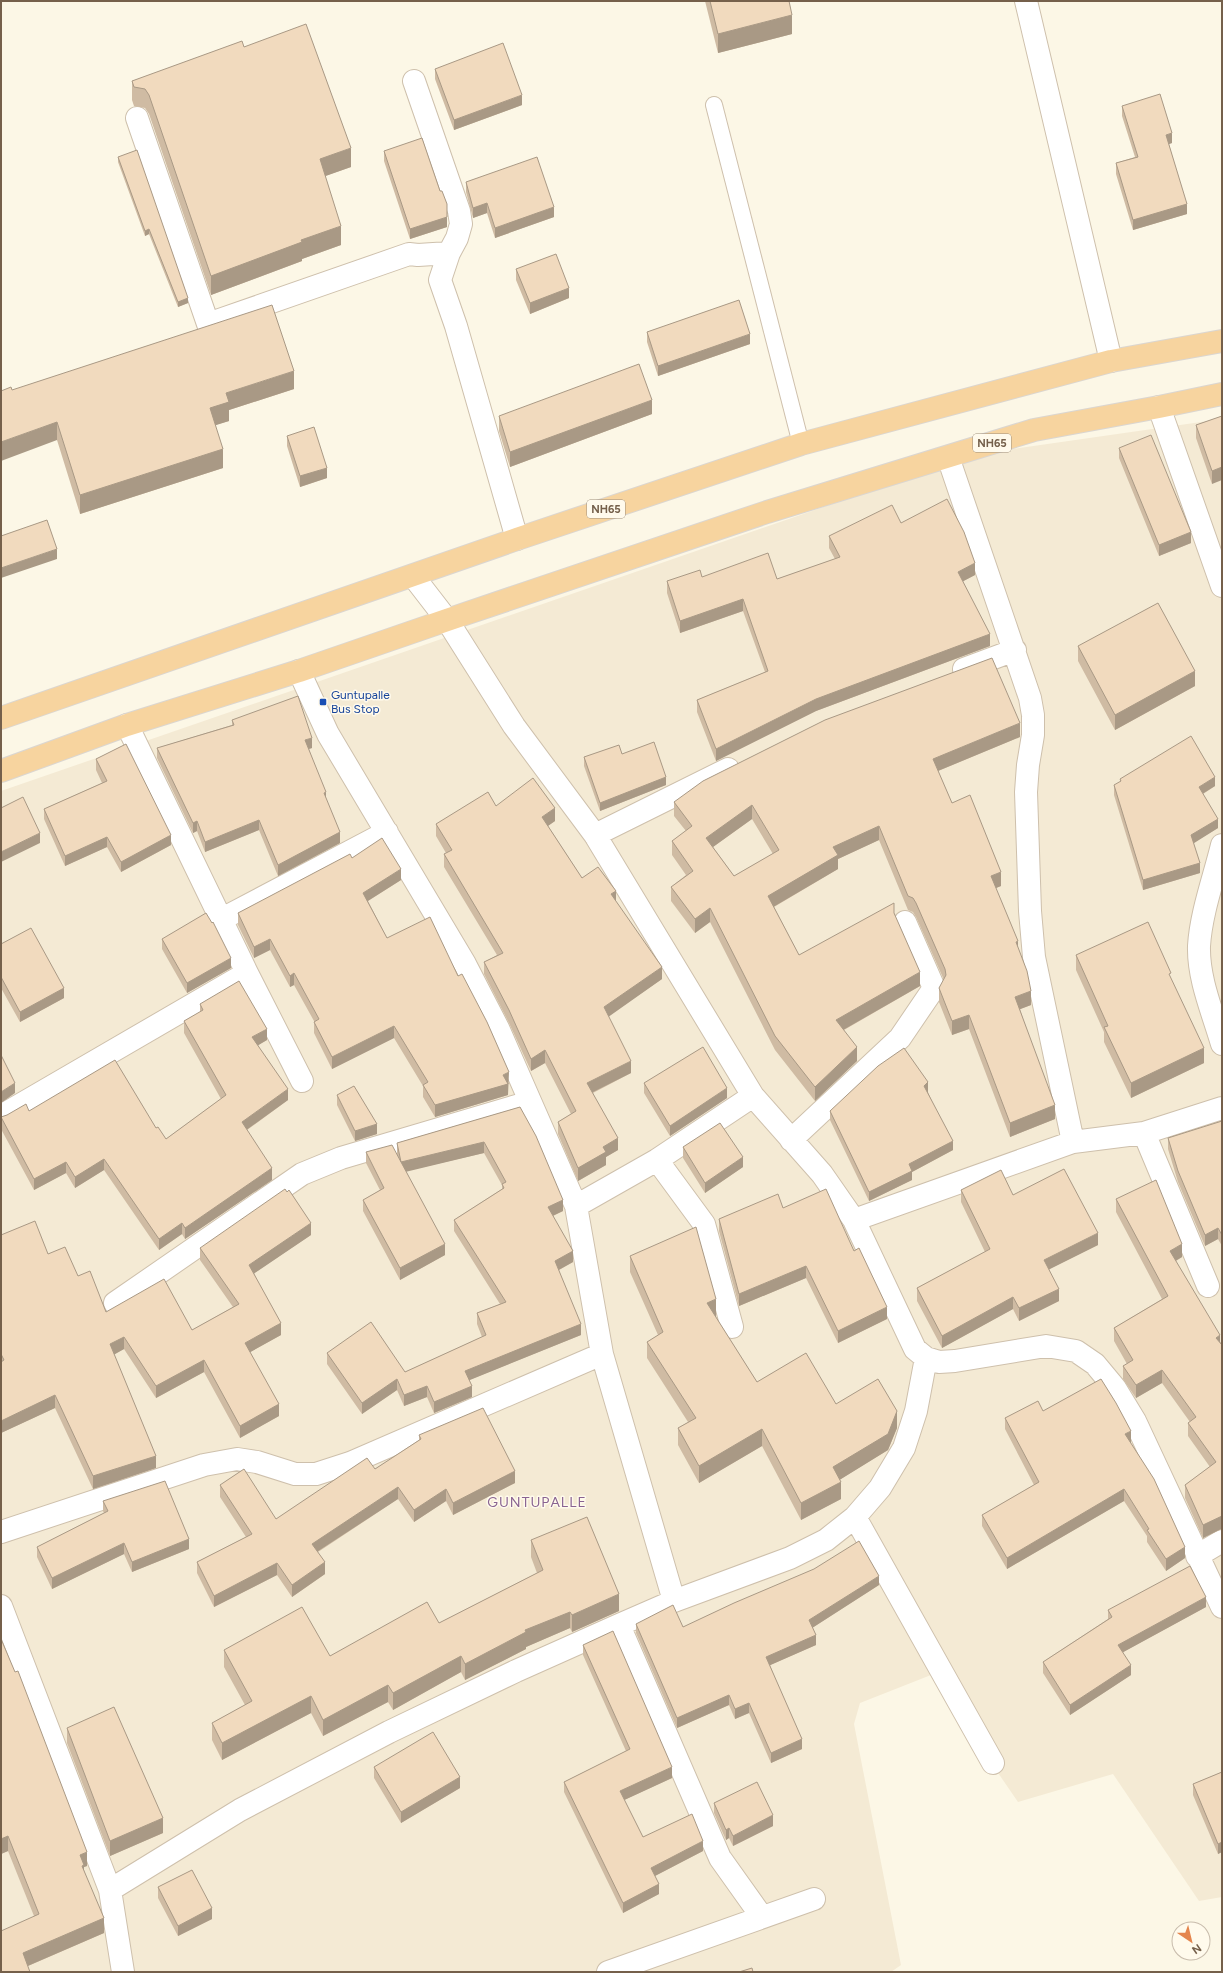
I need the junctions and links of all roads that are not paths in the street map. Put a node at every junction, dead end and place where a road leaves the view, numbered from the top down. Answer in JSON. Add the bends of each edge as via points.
{"nodes":[{"id":1,"x":1026,"y":1,"type":"edge"},
{"id":2,"x":414,"y":81,"type":"dead end"},
{"id":3,"x":714,"y":105,"type":"dead end"},
{"id":4,"x":137,"y":118,"type":"dead end"},
{"id":5,"x":449,"y":253,"type":"junction"},
{"id":6,"x":1222,"y":341,"type":"edge"},
{"id":7,"x":1111,"y":361,"type":"junction"},
{"id":8,"x":1222,"y":394,"type":"edge"},
{"id":9,"x":1159,"y":407,"type":"junction"},
{"id":10,"x":801,"y":444,"type":"junction"},
{"id":11,"x":948,"y":457,"type":"junction"},
{"id":12,"x":517,"y":539,"type":"junction"},
{"id":13,"x":413,"y":576,"type":"junction"},
{"id":14,"x":1222,"y":586,"type":"edge"},
{"id":15,"x":447,"y":620,"type":"junction"},
{"id":16,"x":1015,"y":650,"type":"junction"},
{"id":17,"x":299,"y":671,"type":"junction"},
{"id":18,"x":943,"y":677,"type":"edge"},
{"id":19,"x":1,"y":718,"type":"edge"},
{"id":20,"x":127,"y":725,"type":"junction"},
{"id":21,"x":743,"y":762,"type":"edge"},
{"id":22,"x":1,"y":771,"type":"edge"},
{"id":23,"x":387,"y":832,"type":"junction"},
{"id":24,"x":595,"y":835,"type":"junction"},
{"id":25,"x":1222,"y":845,"type":"edge"},
{"id":26,"x":222,"y":919,"type":"junction"},
{"id":27,"x":905,"y":922,"type":"dead end"},
{"id":28,"x":247,"y":973,"type":"junction"},
{"id":29,"x":1222,"y":1044,"type":"edge"},
{"id":30,"x":302,"y":1081,"type":"dead end"},
{"id":31,"x":753,"y":1096,"type":"junction"},
{"id":32,"x":530,"y":1102,"type":"junction"},
{"id":33,"x":1222,"y":1108,"type":"edge"},
{"id":34,"x":1,"y":1116,"type":"edge"},
{"id":35,"x":1144,"y":1133,"type":"junction"},
{"id":36,"x":791,"y":1140,"type":"junction"},
{"id":37,"x":1073,"y":1142,"type":"junction"},
{"id":38,"x":657,"y":1160,"type":"junction"},
{"id":39,"x":576,"y":1206,"type":"junction"},
{"id":40,"x":854,"y":1220,"type":"junction"},
{"id":41,"x":1208,"y":1286,"type":"dead end"},
{"id":42,"x":115,"y":1303,"type":"dead end"},
{"id":43,"x":732,"y":1327,"type":"dead end"},
{"id":44,"x":602,"y":1354,"type":"junction"},
{"id":45,"x":926,"y":1358,"type":"junction"},
{"id":46,"x":855,"y":1517,"type":"junction"},
{"id":47,"x":1,"y":1532,"type":"edge"},
{"id":48,"x":1222,"y":1541,"type":"edge"},
{"id":49,"x":1197,"y":1556,"type":"junction"},
{"id":50,"x":674,"y":1601,"type":"junction"},
{"id":51,"x":1,"y":1606,"type":"edge"},
{"id":52,"x":1222,"y":1607,"type":"edge"},
{"id":53,"x":619,"y":1625,"type":"junction"},
{"id":54,"x":993,"y":1763,"type":"dead end"},
{"id":55,"x":110,"y":1890,"type":"junction"},
{"id":56,"x":814,"y":1899,"type":"dead end"},
{"id":57,"x":762,"y":1917,"type":"junction"},
{"id":58,"x":123,"y":1972,"type":"edge"},
{"id":59,"x":608,"y":1972,"type":"edge"}],
"edges":[{"from":1,"to":7,"type":"street"},
{"from":2,"to":5,"type":"street","via":[[459,211],[461,224]]},
{"from":3,"to":10,"type":"lane"},
{"from":4,"to":5,"type":"street","via":[[208,324],[409,254]]},
{"from":5,"to":12,"type":"street","via":[[440,280],[456,326]]},
{"from":6,"to":7,"type":"highway","number":"NH65"},
{"from":7,"to":10,"type":"highway","number":"NH65"},
{"from":8,"to":9,"type":"highway","number":"NH65"},
{"from":9,"to":11,"type":"highway","number":"NH65","via":[[1034,430]]},
{"from":9,"to":14,"type":"street"},
{"from":10,"to":12,"type":"highway","number":"NH65"},
{"from":11,"to":15,"type":"highway","number":"NH65","via":[[768,512]]},
{"from":11,"to":16,"type":"street"},
{"from":12,"to":13,"type":"highway","number":"NH65"},
{"from":13,"to":15,"type":"street"},
{"from":13,"to":19,"type":"highway","number":"NH65"},
{"from":15,"to":17,"type":"highway","number":"NH65"},
{"from":15,"to":24,"type":"street","via":[[514,726]]},
{"from":16,"to":18,"type":"street"},
{"from":16,"to":37,"type":"street","via":[[1033,715],[1026,792],[1034,956]]},
{"from":17,"to":20,"type":"highway","number":"NH65"},
{"from":17,"to":23,"type":"street","via":[[328,734]]},
{"from":20,"to":22,"type":"highway","number":"NH65"},
{"from":20,"to":26,"type":"street"},
{"from":21,"to":24,"type":"street"},
{"from":23,"to":26,"type":"street"},
{"from":23,"to":32,"type":"street","via":[[465,964],[498,1028]]},
{"from":24,"to":31,"type":"street"},
{"from":25,"to":29,"type":"street","via":[[1202,924],[1199,947],[1202,976]]},
{"from":26,"to":28,"type":"street"},
{"from":27,"to":36,"type":"street","via":[[934,988],[900,1038]]},
{"from":28,"to":30,"type":"street"},
{"from":28,"to":34,"type":"street"},
{"from":31,"to":36,"type":"street"},
{"from":31,"to":38,"type":"street"},
{"from":32,"to":39,"type":"street"},
{"from":32,"to":42,"type":"street","via":[[340,1158],[302,1174]]},
{"from":33,"to":35,"type":"street"},
{"from":35,"to":37,"type":"street"},
{"from":35,"to":41,"type":"street"},
{"from":36,"to":40,"type":"street","via":[[822,1174]]},
{"from":37,"to":40,"type":"street"},
{"from":38,"to":39,"type":"street"},
{"from":38,"to":43,"type":"street","via":[[704,1224]]},
{"from":39,"to":44,"type":"street"},
{"from":40,"to":45,"type":"street","via":[[915,1349]]},
{"from":44,"to":47,"type":"street","via":[[350,1463],[316,1474],[295,1474],[257,1462],[237,1459],[204,1465]]},
{"from":44,"to":50,"type":"street"},
{"from":45,"to":46,"type":"street","via":[[916,1411],[904,1448],[880,1488]]},
{"from":45,"to":49,"type":"street","via":[[938,1362],[955,1362],[1046,1346],[1076,1351],[1095,1364],[1115,1388],[1135,1422]]},
{"from":46,"to":50,"type":"street","via":[[826,1540],[790,1558]]},
{"from":46,"to":54,"type":"street"},
{"from":48,"to":49,"type":"street"},
{"from":49,"to":52,"type":"street"},
{"from":50,"to":53,"type":"street"},
{"from":51,"to":55,"type":"street"},
{"from":53,"to":55,"type":"street","via":[[516,1670],[375,1739],[240,1810]]},
{"from":53,"to":57,"type":"street","via":[[720,1858]]},
{"from":55,"to":58,"type":"street"},
{"from":56,"to":57,"type":"street"},
{"from":57,"to":59,"type":"street"}]}
